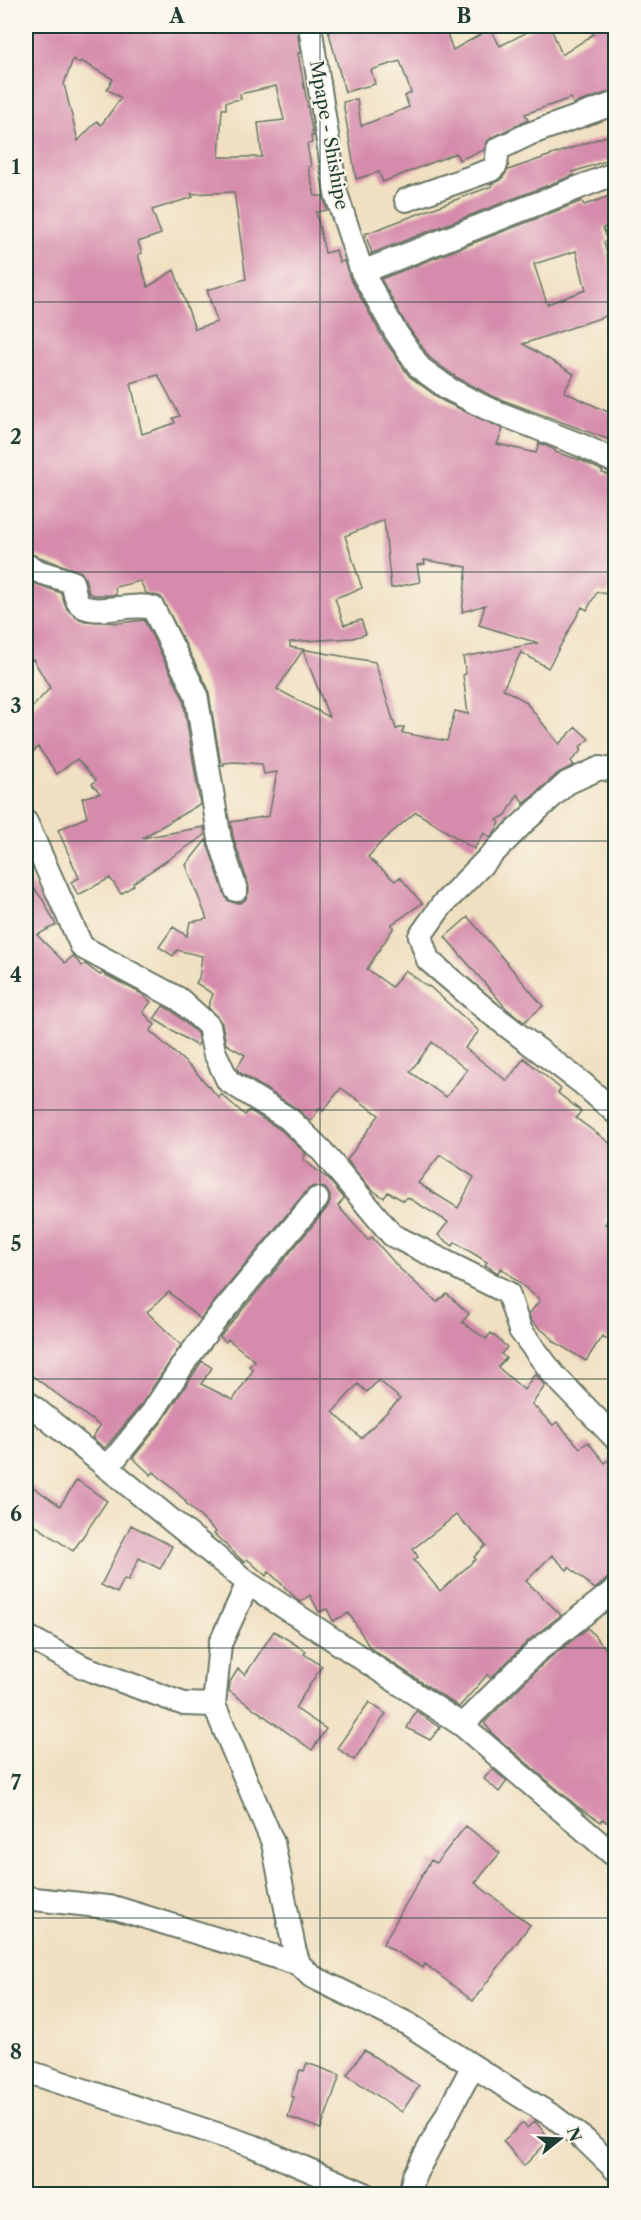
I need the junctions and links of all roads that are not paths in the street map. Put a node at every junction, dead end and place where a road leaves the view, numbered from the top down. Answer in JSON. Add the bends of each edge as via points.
{"nodes":[{"id":1,"x":310,"y":26,"type":"edge"},
{"id":2,"x":615,"y":103,"type":"edge"},
{"id":3,"x":615,"y":173,"type":"edge"},
{"id":4,"x":406,"y":200,"type":"dead end"},
{"id":5,"x":362,"y":272,"type":"junction"},
{"id":6,"x":615,"y":462,"type":"edge"},
{"id":7,"x":26,"y":565,"type":"edge"},
{"id":8,"x":615,"y":771,"type":"edge"},
{"id":9,"x":26,"y":822,"type":"edge"},
{"id":10,"x":236,"y":890,"type":"dead end"},
{"id":11,"x":615,"y":1113,"type":"edge"},
{"id":12,"x":317,"y":1199,"type":"dead end"},
{"id":13,"x":26,"y":1401,"type":"edge"},
{"id":14,"x":615,"y":1439,"type":"edge"},
{"id":15,"x":107,"y":1468,"type":"junction"},
{"id":16,"x":249,"y":1583,"type":"junction"},
{"id":17,"x":615,"y":1588,"type":"edge"},
{"id":18,"x":26,"y":1636,"type":"edge"},
{"id":19,"x":214,"y":1705,"type":"junction"},
{"id":20,"x":462,"y":1725,"type":"junction"},
{"id":21,"x":615,"y":1857,"type":"edge"},
{"id":22,"x":26,"y":1898,"type":"edge"},
{"id":23,"x":299,"y":1964,"type":"junction"},
{"id":24,"x":473,"y":2067,"type":"junction"},
{"id":25,"x":26,"y":2073,"type":"edge"},
{"id":26,"x":615,"y":2170,"type":"edge"},
{"id":27,"x":409,"y":2193,"type":"edge"},
{"id":28,"x":365,"y":2194,"type":"edge"}],
"edges":[{"from":1,"to":5,"type":"street","name":"Mpape - Shishipe","via":[[336,194]]},
{"from":2,"to":4,"type":"street","via":[[498,149],[496,165],[491,170]]},
{"from":3,"to":5,"type":"street"},
{"from":5,"to":6,"type":"street","name":"Mpape - Shishipe","via":[[420,368],[486,408]]},
{"from":7,"to":10,"type":"street","via":[[72,582],[75,598],[90,611],[125,606],[153,608],[196,694],[220,840]]},
{"from":8,"to":11,"type":"street","via":[[600,768],[567,783],[442,905],[420,936],[428,960]]},
{"from":9,"to":14,"type":"street","via":[[82,946],[179,999],[209,1026],[214,1051],[228,1081],[289,1119],[321,1150],[392,1234],[508,1293],[520,1330],[554,1375]]},
{"from":12,"to":15,"type":"street","via":[[215,1321],[152,1413]]},
{"from":13,"to":15,"type":"street"},
{"from":15,"to":16,"type":"street"},
{"from":16,"to":19,"type":"street","via":[[220,1644]]},
{"from":16,"to":20,"type":"street"},
{"from":17,"to":20,"type":"street","via":[[537,1651]]},
{"from":18,"to":19,"type":"street","via":[[83,1668],[184,1704]]},
{"from":19,"to":23,"type":"street","via":[[273,1843]]},
{"from":20,"to":21,"type":"street"},
{"from":22,"to":23,"type":"street","via":[[116,1908]]},
{"from":23,"to":24,"type":"street","via":[[311,1976],[408,2024]]},
{"from":24,"to":26,"type":"street","via":[[554,2117]]},
{"from":24,"to":27,"type":"street","via":[[414,2176]]},
{"from":25,"to":28,"type":"street","via":[[254,2146]]}]}
